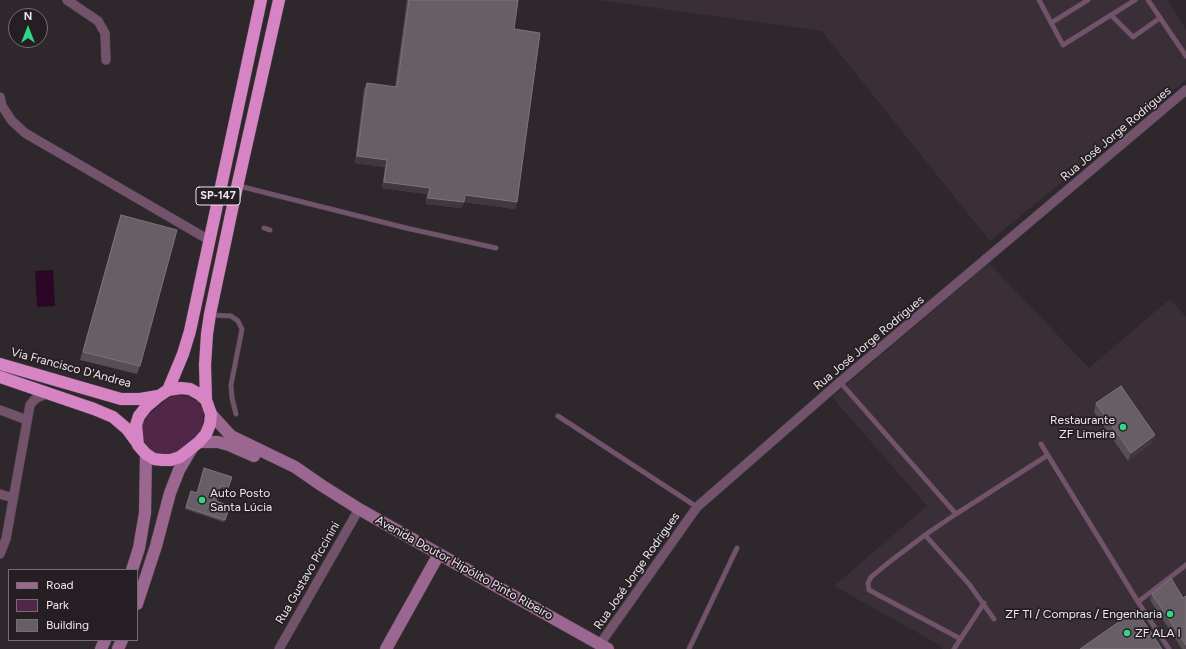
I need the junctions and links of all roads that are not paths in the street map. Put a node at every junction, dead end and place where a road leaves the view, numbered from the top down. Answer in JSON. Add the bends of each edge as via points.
{"nodes":[{"id":1,"x":67,"y":0,"type":"edge"},
{"id":2,"x":261,"y":0,"type":"edge"},
{"id":3,"x":279,"y":0,"type":"edge"},
{"id":4,"x":1039,"y":0,"type":"edge"},
{"id":5,"x":1088,"y":0,"type":"edge"},
{"id":6,"x":1136,"y":0,"type":"edge"},
{"id":7,"x":1148,"y":0,"type":"edge"},
{"id":8,"x":1112,"y":15,"type":"junction"},
{"id":9,"x":1160,"y":18,"type":"junction"},
{"id":10,"x":1051,"y":23,"type":"junction"},
{"id":11,"x":1186,"y":56,"type":"edge"},
{"id":12,"x":106,"y":60,"type":"dead end"},
{"id":13,"x":1186,"y":90,"type":"edge"},
{"id":14,"x":0,"y":97,"type":"edge"},
{"id":15,"x":237,"y":186,"type":"junction"},
{"id":16,"x":264,"y":228,"type":"dead end"},
{"id":17,"x":270,"y":230,"type":"dead end"},
{"id":18,"x":209,"y":240,"type":"junction"},
{"id":19,"x":496,"y":248,"type":"dead end"},
{"id":20,"x":210,"y":314,"type":"junction"},
{"id":21,"x":0,"y":364,"type":"edge"},
{"id":22,"x":0,"y":377,"type":"edge"},
{"id":23,"x":840,"y":382,"type":"junction"},
{"id":24,"x":48,"y":393,"type":"junction"},
{"id":25,"x":163,"y":393,"type":"junction"},
{"id":26,"x":206,"y":400,"type":"junction"},
{"id":27,"x":0,"y":410,"type":"edge"},
{"id":28,"x":211,"y":414,"type":"junction"},
{"id":29,"x":236,"y":414,"type":"dead end"},
{"id":30,"x":558,"y":416,"type":"dead end"},
{"id":31,"x":28,"y":420,"type":"junction"},
{"id":32,"x":1042,"y":444,"type":"dead end"},
{"id":33,"x":195,"y":445,"type":"junction"},
{"id":34,"x":142,"y":450,"type":"junction"},
{"id":35,"x":1048,"y":455,"type":"junction"},
{"id":36,"x":321,"y":485,"type":"junction"},
{"id":37,"x":0,"y":494,"type":"edge"},
{"id":38,"x":13,"y":498,"type":"junction"},
{"id":39,"x":697,"y":507,"type":"junction"},
{"id":40,"x":359,"y":509,"type":"junction"},
{"id":41,"x":956,"y":514,"type":"junction"},
{"id":42,"x":925,"y":534,"type":"junction"},
{"id":43,"x":737,"y":548,"type":"dead end"},
{"id":44,"x":0,"y":554,"type":"edge"},
{"id":45,"x":439,"y":554,"type":"junction"},
{"id":46,"x":1186,"y":565,"type":"edge"},
{"id":47,"x":132,"y":569,"type":"edge"},
{"id":48,"x":138,"y":601,"type":"edge"},
{"id":49,"x":1138,"y":602,"type":"junction"},
{"id":50,"x":984,"y":603,"type":"junction"},
{"id":51,"x":994,"y":619,"type":"dead end"},
{"id":52,"x":959,"y":638,"type":"junction"},
{"id":53,"x":604,"y":647,"type":"edge"},
{"id":54,"x":279,"y":649,"type":"edge"},
{"id":55,"x":386,"y":649,"type":"edge"},
{"id":56,"x":688,"y":649,"type":"edge"},
{"id":57,"x":954,"y":649,"type":"edge"},
{"id":58,"x":1169,"y":649,"type":"edge"}],
"edges":[{"from":1,"to":12,"type":"street","via":[[98,21],[105,33]]},
{"from":2,"to":18,"type":"highway","number":"SP-147"},
{"from":3,"to":15,"type":"highway","number":"SP-147"},
{"from":4,"to":10,"type":"lane"},
{"from":5,"to":10,"type":"lane"},
{"from":6,"to":8,"type":"lane"},
{"from":7,"to":9,"type":"lane"},
{"from":8,"to":9,"type":"lane","via":[[1132,37]]},
{"from":8,"to":10,"type":"lane","via":[[1063,45]]},
{"from":9,"to":11,"type":"lane"},
{"from":13,"to":23,"type":"street","name":"Rua José Jorge Rodrigues"},
{"from":14,"to":18,"type":"street","via":[[2,106],[12,121],[25,132]]},
{"from":15,"to":19,"type":"lane"},
{"from":15,"to":20,"type":"highway","number":"SP-147"},
{"from":16,"to":17,"type":"lane"},
{"from":18,"to":25,"type":"highway","number":"SP-147","via":[[183,354]]},
{"from":20,"to":26,"type":"highway","number":"SP-147","via":[[206,342]]},
{"from":20,"to":29,"type":"lane","via":[[231,316],[238,321],[242,329],[231,385]]},
{"from":21,"to":25,"type":"highway","name":"Via Francisco D'Andrea","via":[[121,399],[140,399]]},
{"from":22,"to":24,"type":"highway"},
{"from":23,"to":39,"type":"street","name":"Rua José Jorge Rodrigues"},
{"from":23,"to":41,"type":"lane"},
{"from":24,"to":31,"type":"street","via":[[30,405]]},
{"from":24,"to":34,"type":"highway","via":[[113,417]]},
{"from":25,"to":26,"type":"highway","via":[[180,388],[190,389]]},
{"from":25,"to":34,"type":"highway","via":[[139,416],[136,425]]},
{"from":26,"to":28,"type":"highway"},
{"from":27,"to":31,"type":"street"},
{"from":28,"to":33,"type":"highway","via":[[206,434]]},
{"from":28,"to":36,"type":"main road","name":"Avenida Doutor Hipólito Pinto Ribeiro","via":[[231,436],[295,467]]},
{"from":30,"to":39,"type":"lane"},
{"from":31,"to":38,"type":"street"},
{"from":32,"to":35,"type":"lane"},
{"from":33,"to":34,"type":"highway","via":[[180,457],[171,460],[154,458]]},
{"from":33,"to":36,"type":"main road","name":"Avenida Doutor Hipólito Pinto Ribeiro","via":[[207,441],[229,445]]},
{"from":33,"to":48,"type":"main road","via":[[179,470],[170,493]]},
{"from":34,"to":47,"type":"main road","via":[[145,513]]},
{"from":35,"to":41,"type":"lane"},
{"from":35,"to":49,"type":"lane"},
{"from":36,"to":40,"type":"main road","name":"Avenida Doutor Hipólito Pinto Ribeiro"},
{"from":37,"to":38,"type":"street"},
{"from":38,"to":44,"type":"street","via":[[6,539]]},
{"from":39,"to":53,"type":"street","name":"Rua José Jorge Rodrigues"},
{"from":40,"to":45,"type":"main road","name":"Avenida Doutor Hipólito Pinto Ribeiro"},
{"from":40,"to":54,"type":"street","name":"Rua Gustavo Piccinini"},
{"from":41,"to":42,"type":"lane"},
{"from":42,"to":50,"type":"lane"},
{"from":42,"to":52,"type":"lane","via":[[871,577],[868,583],[869,590]]},
{"from":43,"to":56,"type":"lane"},
{"from":45,"to":53,"type":"main road","name":"Avenida Doutor Hipólito Pinto Ribeiro"},
{"from":45,"to":55,"type":"main road"},
{"from":46,"to":49,"type":"lane"},
{"from":49,"to":58,"type":"lane"},
{"from":50,"to":51,"type":"lane"},
{"from":50,"to":52,"type":"lane"},
{"from":52,"to":57,"type":"lane"}]}
